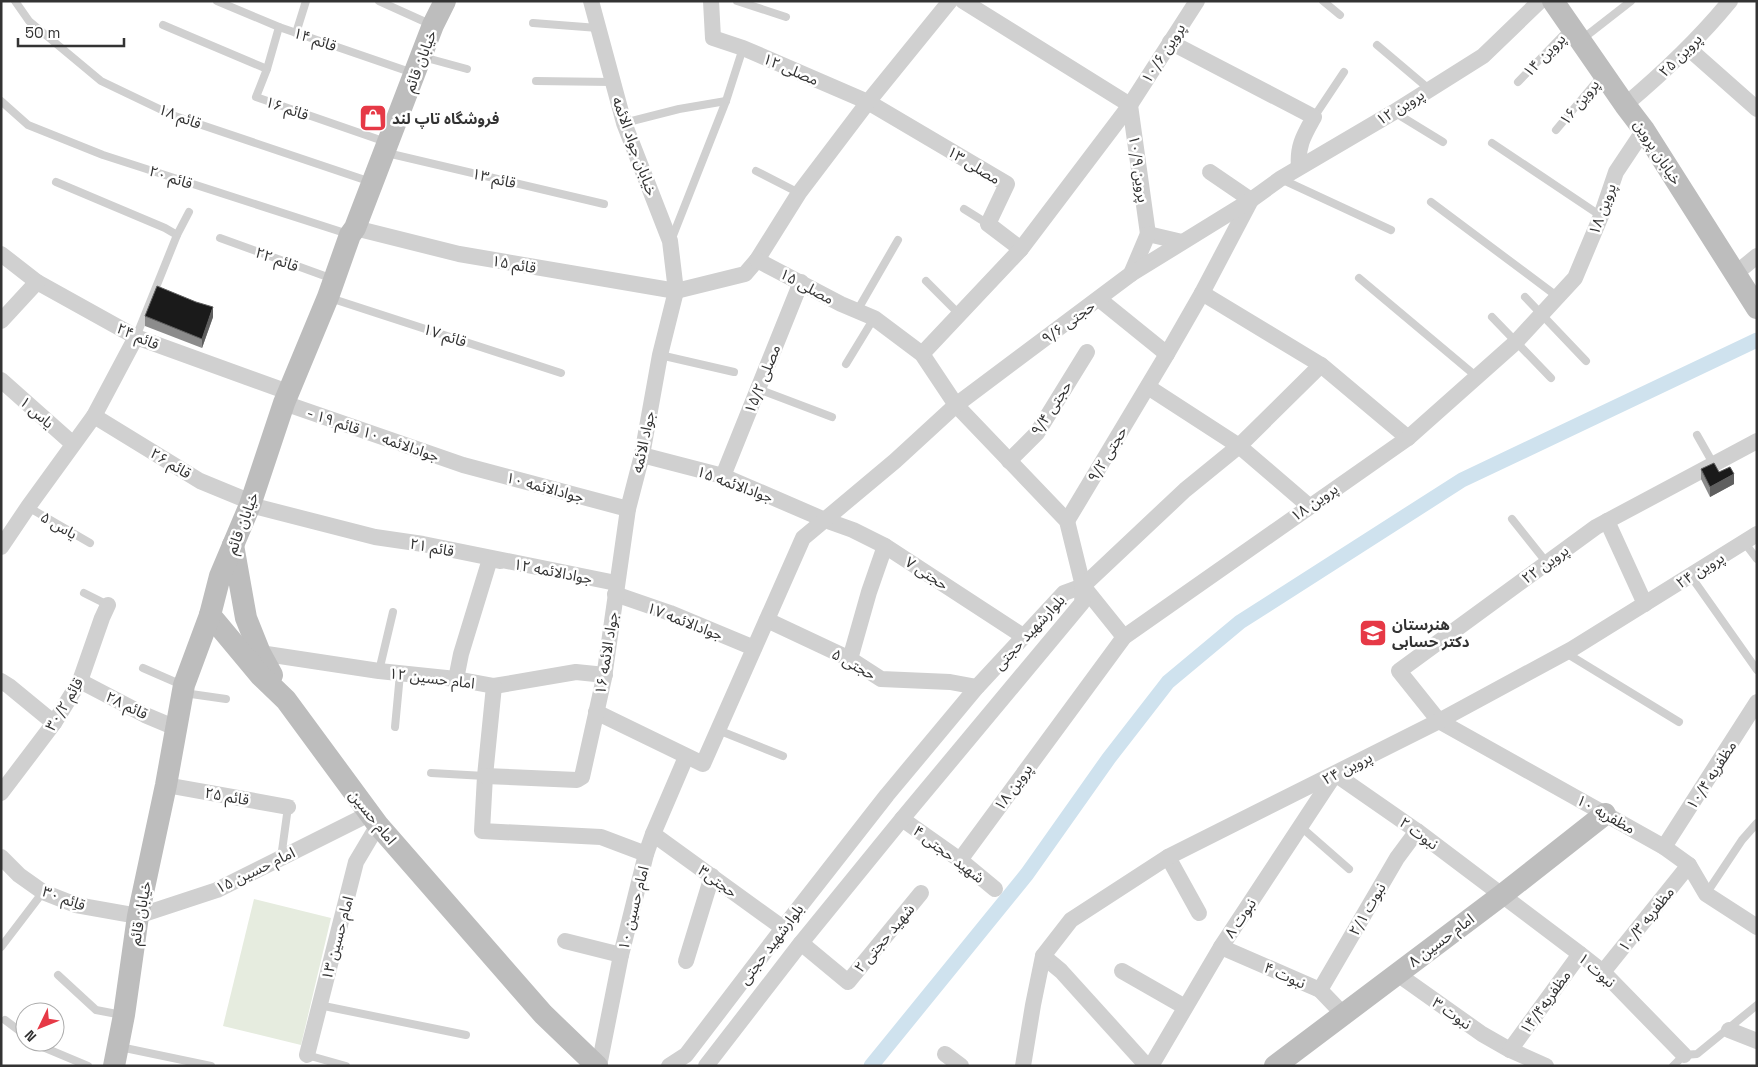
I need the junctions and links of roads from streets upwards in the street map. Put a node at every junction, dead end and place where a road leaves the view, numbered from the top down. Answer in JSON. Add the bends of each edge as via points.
{"nodes":[{"id":1,"x":445,"y":1,"type":"edge"},
{"id":2,"x":591,"y":1,"type":"edge"},
{"id":3,"x":711,"y":1,"type":"edge"},
{"id":4,"x":950,"y":1,"type":"edge"},
{"id":5,"x":963,"y":1,"type":"edge"},
{"id":6,"x":1196,"y":1,"type":"edge"},
{"id":7,"x":1540,"y":2,"type":"edge"},
{"id":8,"x":1729,"y":2,"type":"edge"},
{"id":9,"x":1170,"y":42,"type":"junction"},
{"id":10,"x":1688,"y":48,"type":"junction"},
{"id":11,"x":868,"y":102,"type":"junction"},
{"id":12,"x":1130,"y":105,"type":"junction"},
{"id":13,"x":1625,"y":105,"type":"junction"},
{"id":14,"x":1757,"y":109,"type":"edge"},
{"id":15,"x":1644,"y":130,"type":"junction"},
{"id":16,"x":1299,"y":167,"type":"junction"},
{"id":17,"x":1210,"y":172,"type":"dead end"},
{"id":18,"x":1251,"y":200,"type":"junction"},
{"id":19,"x":353,"y":232,"type":"junction"},
{"id":20,"x":1148,"y":234,"type":"junction"},
{"id":21,"x":1182,"y":242,"type":"junction"},
{"id":22,"x":1022,"y":248,"type":"junction"},
{"id":23,"x":1,"y":254,"type":"edge"},
{"id":24,"x":1757,"y":256,"type":"edge"},
{"id":25,"x":757,"y":260,"type":"junction"},
{"id":26,"x":1132,"y":274,"type":"junction"},
{"id":27,"x":1735,"y":274,"type":"junction"},
{"id":28,"x":37,"y":282,"type":"junction"},
{"id":29,"x":801,"y":282,"type":"junction"},
{"id":30,"x":676,"y":291,"type":"junction"},
{"id":31,"x":1202,"y":293,"type":"junction"},
{"id":32,"x":1099,"y":299,"type":"junction"},
{"id":33,"x":1757,"y":307,"type":"edge"},
{"id":34,"x":1,"y":321,"type":"edge"},
{"id":35,"x":136,"y":337,"type":"junction"},
{"id":36,"x":1087,"y":352,"type":"dead end"},
{"id":37,"x":922,"y":354,"type":"junction"},
{"id":38,"x":1167,"y":354,"type":"junction"},
{"id":39,"x":1321,"y":365,"type":"junction"},
{"id":40,"x":1,"y":380,"type":"edge"},
{"id":41,"x":1148,"y":387,"type":"junction"},
{"id":42,"x":286,"y":398,"type":"junction"},
{"id":43,"x":956,"y":405,"type":"junction"},
{"id":44,"x":94,"y":416,"type":"junction"},
{"id":45,"x":1408,"y":438,"type":"junction"},
{"id":46,"x":1757,"y":441,"type":"edge"},
{"id":47,"x":73,"y":444,"type":"junction"},
{"id":48,"x":1239,"y":446,"type":"junction"},
{"id":49,"x":642,"y":454,"type":"junction"},
{"id":50,"x":1009,"y":461,"type":"junction"},
{"id":51,"x":463,"y":465,"type":"joint"},
{"id":52,"x":723,"y":476,"type":"junction"},
{"id":53,"x":250,"y":503,"type":"junction"},
{"id":54,"x":1309,"y":506,"type":"junction"},
{"id":55,"x":628,"y":509,"type":"junction"},
{"id":56,"x":826,"y":520,"type":"junction"},
{"id":57,"x":1067,"y":521,"type":"junction"},
{"id":58,"x":1608,"y":521,"type":"junction"},
{"id":59,"x":4,"y":538,"type":"edge"},
{"id":60,"x":1750,"y":538,"type":"edge"},
{"id":61,"x":234,"y":545,"type":"junction"},
{"id":62,"x":885,"y":546,"type":"junction"},
{"id":63,"x":490,"y":559,"type":"junction"},
{"id":64,"x":1083,"y":586,"type":"junction"},
{"id":65,"x":616,"y":589,"type":"junction"},
{"id":66,"x":1645,"y":604,"type":"junction"},
{"id":67,"x":108,"y":605,"type":"road end"},
{"id":68,"x":210,"y":615,"type":"junction"},
{"id":69,"x":767,"y":620,"type":"junction"},
{"id":70,"x":1023,"y":636,"type":"junction"},
{"id":71,"x":1124,"y":636,"type":"junction"},
{"id":72,"x":754,"y":648,"type":"junction"},
{"id":73,"x":260,"y":653,"type":"junction"},
{"id":74,"x":850,"y":660,"type":"junction"},
{"id":75,"x":605,"y":675,"type":"junction"},
{"id":76,"x":456,"y":679,"type":"junction"},
{"id":77,"x":1,"y":681,"type":"edge"},
{"id":78,"x":80,"y":681,"type":"junction"},
{"id":79,"x":494,"y":686,"type":"junction"},
{"id":80,"x":977,"y":687,"type":"junction"},
{"id":81,"x":286,"y":700,"type":"junction"},
{"id":82,"x":1757,"y":702,"type":"edge"},
{"id":83,"x":596,"y":712,"type":"junction"},
{"id":84,"x":1439,"y":721,"type":"junction"},
{"id":85,"x":54,"y":723,"type":"junction"},
{"id":86,"x":176,"y":728,"type":"junction"},
{"id":87,"x":686,"y":757,"type":"junction"},
{"id":88,"x":1335,"y":774,"type":"junction"},
{"id":89,"x":485,"y":776,"type":"junction"},
{"id":90,"x":166,"y":785,"type":"junction"},
{"id":91,"x":1,"y":793,"type":"edge"},
{"id":92,"x":288,"y":808,"type":"road end"},
{"id":93,"x":1605,"y":814,"type":"junction"},
{"id":94,"x":902,"y":818,"type":"junction"},
{"id":95,"x":373,"y":820,"type":"junction"},
{"id":96,"x":1417,"y":830,"type":"junction"},
{"id":97,"x":653,"y":834,"type":"junction"},
{"id":98,"x":1664,"y":847,"type":"junction"},
{"id":99,"x":646,"y":854,"type":"junction"},
{"id":100,"x":1,"y":857,"type":"edge"},
{"id":101,"x":1168,"y":857,"type":"junction"},
{"id":102,"x":960,"y":860,"type":"junction"},
{"id":103,"x":1689,"y":865,"type":"junction"},
{"id":104,"x":712,"y":876,"type":"junction"},
{"id":105,"x":995,"y":889,"type":"dead end"},
{"id":106,"x":921,"y":893,"type":"dead end"},
{"id":107,"x":1502,"y":895,"type":"junction"},
{"id":108,"x":1199,"y":913,"type":"dead end"},
{"id":109,"x":138,"y":916,"type":"junction"},
{"id":110,"x":1757,"y":927,"type":"edge"},
{"id":111,"x":783,"y":928,"type":"junction"},
{"id":112,"x":564,"y":941,"type":"dead end"},
{"id":113,"x":801,"y":943,"type":"junction"},
{"id":114,"x":1221,"y":947,"type":"junction"},
{"id":115,"x":1580,"y":954,"type":"junction"},
{"id":116,"x":621,"y":955,"type":"junction"},
{"id":117,"x":1043,"y":956,"type":"junction"},
{"id":118,"x":686,"y":961,"type":"dead end"},
{"id":119,"x":1122,"y":971,"type":"dead end"},
{"id":120,"x":1602,"y":972,"type":"junction"},
{"id":121,"x":1396,"y":973,"type":"junction"},
{"id":122,"x":1320,"y":990,"type":"junction"},
{"id":123,"x":1185,"y":1008,"type":"junction"},
{"id":124,"x":543,"y":1014,"type":"junction"},
{"id":125,"x":1343,"y":1014,"type":"junction"},
{"id":126,"x":1729,"y":1030,"type":"road end"},
{"id":127,"x":1757,"y":1041,"type":"edge"},
{"id":128,"x":1510,"y":1050,"type":"junction"},
{"id":129,"x":945,"y":1054,"type":"dead end"},
{"id":130,"x":307,"y":1055,"type":"road end"},
{"id":131,"x":116,"y":1056,"type":"edge"},
{"id":132,"x":1678,"y":1060,"type":"edge"},
{"id":133,"x":1534,"y":1064,"type":"edge"},
{"id":134,"x":576,"y":1066,"type":"edge"},
{"id":135,"x":598,"y":1066,"type":"edge"},
{"id":136,"x":669,"y":1066,"type":"edge"},
{"id":137,"x":706,"y":1066,"type":"edge"},
{"id":138,"x":961,"y":1066,"type":"edge"},
{"id":139,"x":1023,"y":1066,"type":"edge"},
{"id":140,"x":1147,"y":1066,"type":"edge"},
{"id":141,"x":1151,"y":1066,"type":"edge"},
{"id":142,"x":1276,"y":1066,"type":"edge"}],
"edges":[{"from":1,"to":19,"type":"street","name":"خیابان قائم"},
{"from":2,"to":30,"type":"street","name":"خیابان جواد الائمه","via":[[624,123],[670,241]]},
{"from":3,"to":11,"type":"street","name":"مصلی ۱۲","via":[[712,38],[744,48]]},
{"from":4,"to":11,"type":"street"},
{"from":5,"to":12,"type":"street"},
{"from":6,"to":9,"type":"street","name":"پروین ۱۰/۶"},
{"from":7,"to":13,"type":"street","name":"خیابان پروین","via":[[1576,34]]},
{"from":7,"to":16,"type":"street","name":"پروین ۱۲","via":[[1483,56]]},
{"from":8,"to":10,"type":"street","name":"پروین ۲۵"},
{"from":9,"to":12,"type":"street","name":"پروین ۱۰/۶"},
{"from":9,"to":16,"type":"street","via":[[1314,117],[1302,138],[1298,152]]},
{"from":10,"to":13,"type":"street","name":"پروین ۲۵"},
{"from":10,"to":14,"type":"street"},
{"from":11,"to":22,"type":"street","name":"مصلی ۱۳","via":[[1007,184],[988,224]]},
{"from":11,"to":25,"type":"street","via":[[799,193]]},
{"from":12,"to":20,"type":"street","name":"پروین ۱۰/۹"},
{"from":12,"to":22,"type":"street","name":"پروین ۱۰/۶"},
{"from":13,"to":15,"type":"street","name":"خیابان پروین"},
{"from":15,"to":27,"type":"street","name":"خیابان پروین"},
{"from":15,"to":45,"type":"street","name":"پروین ۱۸","via":[[1616,172],[1575,278],[1516,342]]},
{"from":16,"to":18,"type":"street","name":"پروین ۱۲"},
{"from":17,"to":18,"type":"street"},
{"from":18,"to":21,"type":"street","name":"پروین ۱۲"},
{"from":18,"to":31,"type":"street","name":"پروین ۱۲"},
{"from":19,"to":30,"type":"street","name":"قائم ۱۵","via":[[459,254]]},
{"from":19,"to":42,"type":"street","name":"خیابان قائم"},
{"from":20,"to":21,"type":"street"},
{"from":20,"to":26,"type":"street"},
{"from":21,"to":26,"type":"street","name":"حجتی ۹/۶"},
{"from":22,"to":37,"type":"street","name":"پروین ۱۰/۶"},
{"from":23,"to":28,"type":"street","name":"قائم ۲۴"},
{"from":24,"to":27,"type":"street"},
{"from":25,"to":29,"type":"street","name":"مصلی ۱۵"},
{"from":25,"to":30,"type":"street","via":[[745,274]]},
{"from":26,"to":32,"type":"street","name":"حجتی ۹/۶"},
{"from":27,"to":33,"type":"street","name":"خیابان پروین"},
{"from":28,"to":34,"type":"street"},
{"from":28,"to":35,"type":"street","name":"قائم ۲۴"},
{"from":29,"to":37,"type":"street","name":"مصلی ۱۵","via":[[874,318]]},
{"from":29,"to":52,"type":"street","name":"مصلی ۱۵/۲"},
{"from":30,"to":49,"type":"street","name":"جواد الائمه","via":[[660,354]]},
{"from":31,"to":38,"type":"street","name":"پروین ۱۲"},
{"from":31,"to":39,"type":"street"},
{"from":32,"to":38,"type":"street"},
{"from":32,"to":43,"type":"street","name":"حجتی ۹/۶"},
{"from":35,"to":42,"type":"street","name":"قائم ۲۴"},
{"from":35,"to":44,"type":"street"},
{"from":36,"to":50,"type":"street","name":"حجتی ۹/۴","via":[[1037,433]]},
{"from":37,"to":43,"type":"street","name":"مصلی ۱۵"},
{"from":38,"to":41,"type":"street","name":"پروین ۱۲"},
{"from":39,"to":45,"type":"street"},
{"from":39,"to":48,"type":"street"},
{"from":40,"to":47,"type":"street","name":"یاس ۱"},
{"from":41,"to":48,"type":"street"},
{"from":41,"to":57,"type":"street","name":"حجتی ۹/۲"},
{"from":42,"to":51,"type":"street","name":"- جوادالائمه ۱۰ قائم ۱۹"},
{"from":42,"to":53,"type":"street","name":"خیابان قائم"},
{"from":43,"to":50,"type":"street","name":"مصلی ۱۵"},
{"from":43,"to":56,"type":"street","name":"حجتی ۹/۶"},
{"from":44,"to":47,"type":"street"},
{"from":44,"to":53,"type":"street","name":"قائم ۲۶","via":[[200,481]]},
{"from":45,"to":54,"type":"street","name":"پروین ۱۸"},
{"from":46,"to":58,"type":"street","name":"پروین ۲۲"},
{"from":47,"to":59,"type":"street"},
{"from":48,"to":54,"type":"street"},
{"from":48,"to":64,"type":"street","via":[[1185,490]]},
{"from":49,"to":52,"type":"street","name":"جوادالائمه ۱۵"},
{"from":49,"to":55,"type":"street","name":"جواد الائمه"},
{"from":50,"to":57,"type":"street","name":"مصلی ۱۵"},
{"from":51,"to":55,"type":"street","name":"جوادالائمه ۱۰"},
{"from":52,"to":56,"type":"street","name":"جوادالائمه ۱۵"},
{"from":53,"to":61,"type":"street","name":"خیابان قائم"},
{"from":53,"to":63,"type":"street","name":"قائم ۲۱","via":[[375,537]]},
{"from":54,"to":71,"type":"street","name":"پروین ۱۸"},
{"from":55,"to":65,"type":"street","name":"جواد الائمه"},
{"from":56,"to":62,"type":"street","name":"حجتی ۷"},
{"from":56,"to":69,"type":"street","name":"حجتی ۹/۶","via":[[803,538]]},
{"from":57,"to":64,"type":"street"},
{"from":58,"to":66,"type":"street"},
{"from":58,"to":84,"type":"street","name":"پروین ۲۲","via":[[1399,671]]},
{"from":60,"to":66,"type":"street","name":"پروین ۲۴"},
{"from":61,"to":68,"type":"street","name":"خیابان قائم","via":[[220,576]]},
{"from":61,"to":73,"type":"street","via":[[246,618]]},
{"from":62,"to":70,"type":"street","name":"حجتی ۷"},
{"from":62,"to":74,"type":"street"},
{"from":63,"to":65,"type":"street","name":"قائم ۲۱"},
{"from":63,"to":76,"type":"street"},
{"from":64,"to":70,"type":"street","name":"بلوارشهید حجتی","via":[[1064,593]]},
{"from":64,"to":71,"type":"street"},
{"from":64,"to":94,"type":"street","name":"بلوارشهید حجتی","via":[[1082,603]]},
{"from":65,"to":72,"type":"street","name":"جوادالائمه ۱۷"},
{"from":65,"to":75,"type":"street","name":"جواد الائمه ۱۶"},
{"from":66,"to":84,"type":"street","name":"پروین ۲۴","via":[[1565,653]]},
{"from":67,"to":78,"type":"street","name":"قاِئم ۳۰/۲"},
{"from":68,"to":81,"type":"street","name":"امام حسین","via":[[260,675]]},
{"from":68,"to":86,"type":"street","name":"خیابان قائم","via":[[184,689]]},
{"from":69,"to":72,"type":"street","name":"حجتی ۹/۶"},
{"from":69,"to":74,"type":"street","name":"حجتی ۵"},
{"from":70,"to":80,"type":"street","name":"بلوارشهید حجتی"},
{"from":71,"to":102,"type":"street","name":"پروین ۱۸"},
{"from":72,"to":87,"type":"street","name":"حجتی ۹/۶","via":[[703,764]]},
{"from":73,"to":76,"type":"street","name":"امام حسین ۱۲"},
{"from":73,"to":81,"type":"street"},
{"from":74,"to":80,"type":"street","name":"حجتی ۵","via":[[881,679],[950,682]]},
{"from":75,"to":79,"type":"street","name":"امام حسین ۱۲","via":[[576,672]]},
{"from":75,"to":83,"type":"street","name":"جواد الائمه ۱۶"},
{"from":76,"to":79,"type":"street","name":"امام حسین ۱۲"},
{"from":77,"to":85,"type":"street"},
{"from":78,"to":85,"type":"street","name":"قاِئم ۳۰/۲"},
{"from":78,"to":86,"type":"street","name":"قائم ۲۸"},
{"from":79,"to":89,"type":"street"},
{"from":80,"to":111,"type":"street","name":"بلوارشهید حجتی"},
{"from":81,"to":95,"type":"street","name":"امام حسین"},
{"from":82,"to":98,"type":"street","name":"مظفریه ۱۰/۴"},
{"from":83,"to":87,"type":"street"},
{"from":83,"to":89,"type":"street","name":"جواد الائمه ۱۶","via":[[580,779]]},
{"from":84,"to":88,"type":"street","name":"پروین ۲۴"},
{"from":84,"to":93,"type":"street","name":"مظفریه ۱۰"},
{"from":85,"to":91,"type":"street","name":"قاِئم ۳۰/۲"},
{"from":86,"to":90,"type":"street","name":"خیابان قائم"},
{"from":87,"to":97,"type":"street","name":"۱۰ امام حسین"},
{"from":88,"to":96,"type":"street","name":"نبوت ۲"},
{"from":88,"to":101,"type":"street","name":"پروین ۲۴"},
{"from":88,"to":114,"type":"street","name":"نبوت ۸"},
{"from":89,"to":99,"type":"street","via":[[482,831],[601,837]]},
{"from":90,"to":92,"type":"street","name":"قائم ۲۵"},
{"from":90,"to":109,"type":"street","name":"خیابان قائم"},
{"from":93,"to":98,"type":"street","name":"مظفریه ۱۰"},
{"from":93,"to":107,"type":"street","name":"امام حسین ۸"},
{"from":94,"to":102,"type":"street","name":"شهید حجتی ۴"},
{"from":94,"to":113,"type":"street","name":"بلوارشهید حجتی"},
{"from":95,"to":109,"type":"street","name":"امام حسین ۱۵","via":[[281,858],[217,890]]},
{"from":95,"to":124,"type":"street","name":"امام حسین"},
{"from":95,"to":130,"type":"street","name":"امام حسین ۱۳","via":[[356,862]]},
{"from":96,"to":107,"type":"street","name":"نبوت ۲"},
{"from":96,"to":122,"type":"street","name":"نبوت ۲/۱","via":[[1397,858]]},
{"from":97,"to":99,"type":"street","name":"۱۰ امام حسین"},
{"from":97,"to":104,"type":"street","name":"حجتی۳"},
{"from":98,"to":103,"type":"street","name":"مظفریه ۱۰"},
{"from":99,"to":116,"type":"street","name":"۱۰ امام حسین"},
{"from":100,"to":109,"type":"street","name":"قاِئم ۳۰","via":[[43,892],[76,905]]},
{"from":101,"to":108,"type":"street"},
{"from":101,"to":117,"type":"street","name":"پروین ۲۴","via":[[1071,920]]},
{"from":102,"to":105,"type":"street","name":"شهید حجتی ۴"},
{"from":103,"to":110,"type":"street","name":"مظفریه ۱۰","via":[[1706,894]]},
{"from":103,"to":120,"type":"street","name":"مظفریه ۱۰/۳"},
{"from":104,"to":111,"type":"street","name":"حجتی۳"},
{"from":104,"to":118,"type":"street"},
{"from":106,"to":113,"type":"street","name":"شهید حجتی ۲","via":[[848,982]]},
{"from":107,"to":115,"type":"street","name":"نبوت ۱"},
{"from":107,"to":121,"type":"street","name":"امام حسین ۸"},
{"from":109,"to":131,"type":"street","name":"خیابان قائم"},
{"from":111,"to":136,"type":"street","name":"بلوارشهید حجتی","via":[[686,1055]]},
{"from":112,"to":116,"type":"street"},
{"from":113,"to":137,"type":"street","name":"بلوارشهید حجتی"},
{"from":114,"to":122,"type":"street","name":"نبوت ۴"},
{"from":114,"to":123,"type":"street","name":"نبوت ۸"},
{"from":115,"to":120,"type":"street","name":"نبوت ۱"},
{"from":115,"to":128,"type":"street","name":"مظفریه۱۴/۴"},
{"from":116,"to":135,"type":"street","name":"۱۰ امام حسین"},
{"from":117,"to":139,"type":"street","name":"پروین ۲۴"},
{"from":117,"to":140,"type":"street","via":[[1061,971]]},
{"from":119,"to":123,"type":"street"},
{"from":120,"to":132,"type":"street","name":"نبوت ۱"},
{"from":121,"to":125,"type":"street","name":"امام حسین ۸"},
{"from":121,"to":128,"type":"street","name":"نبوت ۳"},
{"from":122,"to":125,"type":"street","name":"نبوت ۴"},
{"from":123,"to":141,"type":"street","name":"نبوت ۸"},
{"from":124,"to":134,"type":"street","name":"امام حسین"},
{"from":124,"to":135,"type":"street","name":"امام حسین"},
{"from":125,"to":142,"type":"street","name":"امام حسین ۸"},
{"from":126,"to":127,"type":"street"},
{"from":128,"to":133,"type":"street","name":"نبوت ۳"},
{"from":129,"to":138,"type":"street"}]}
